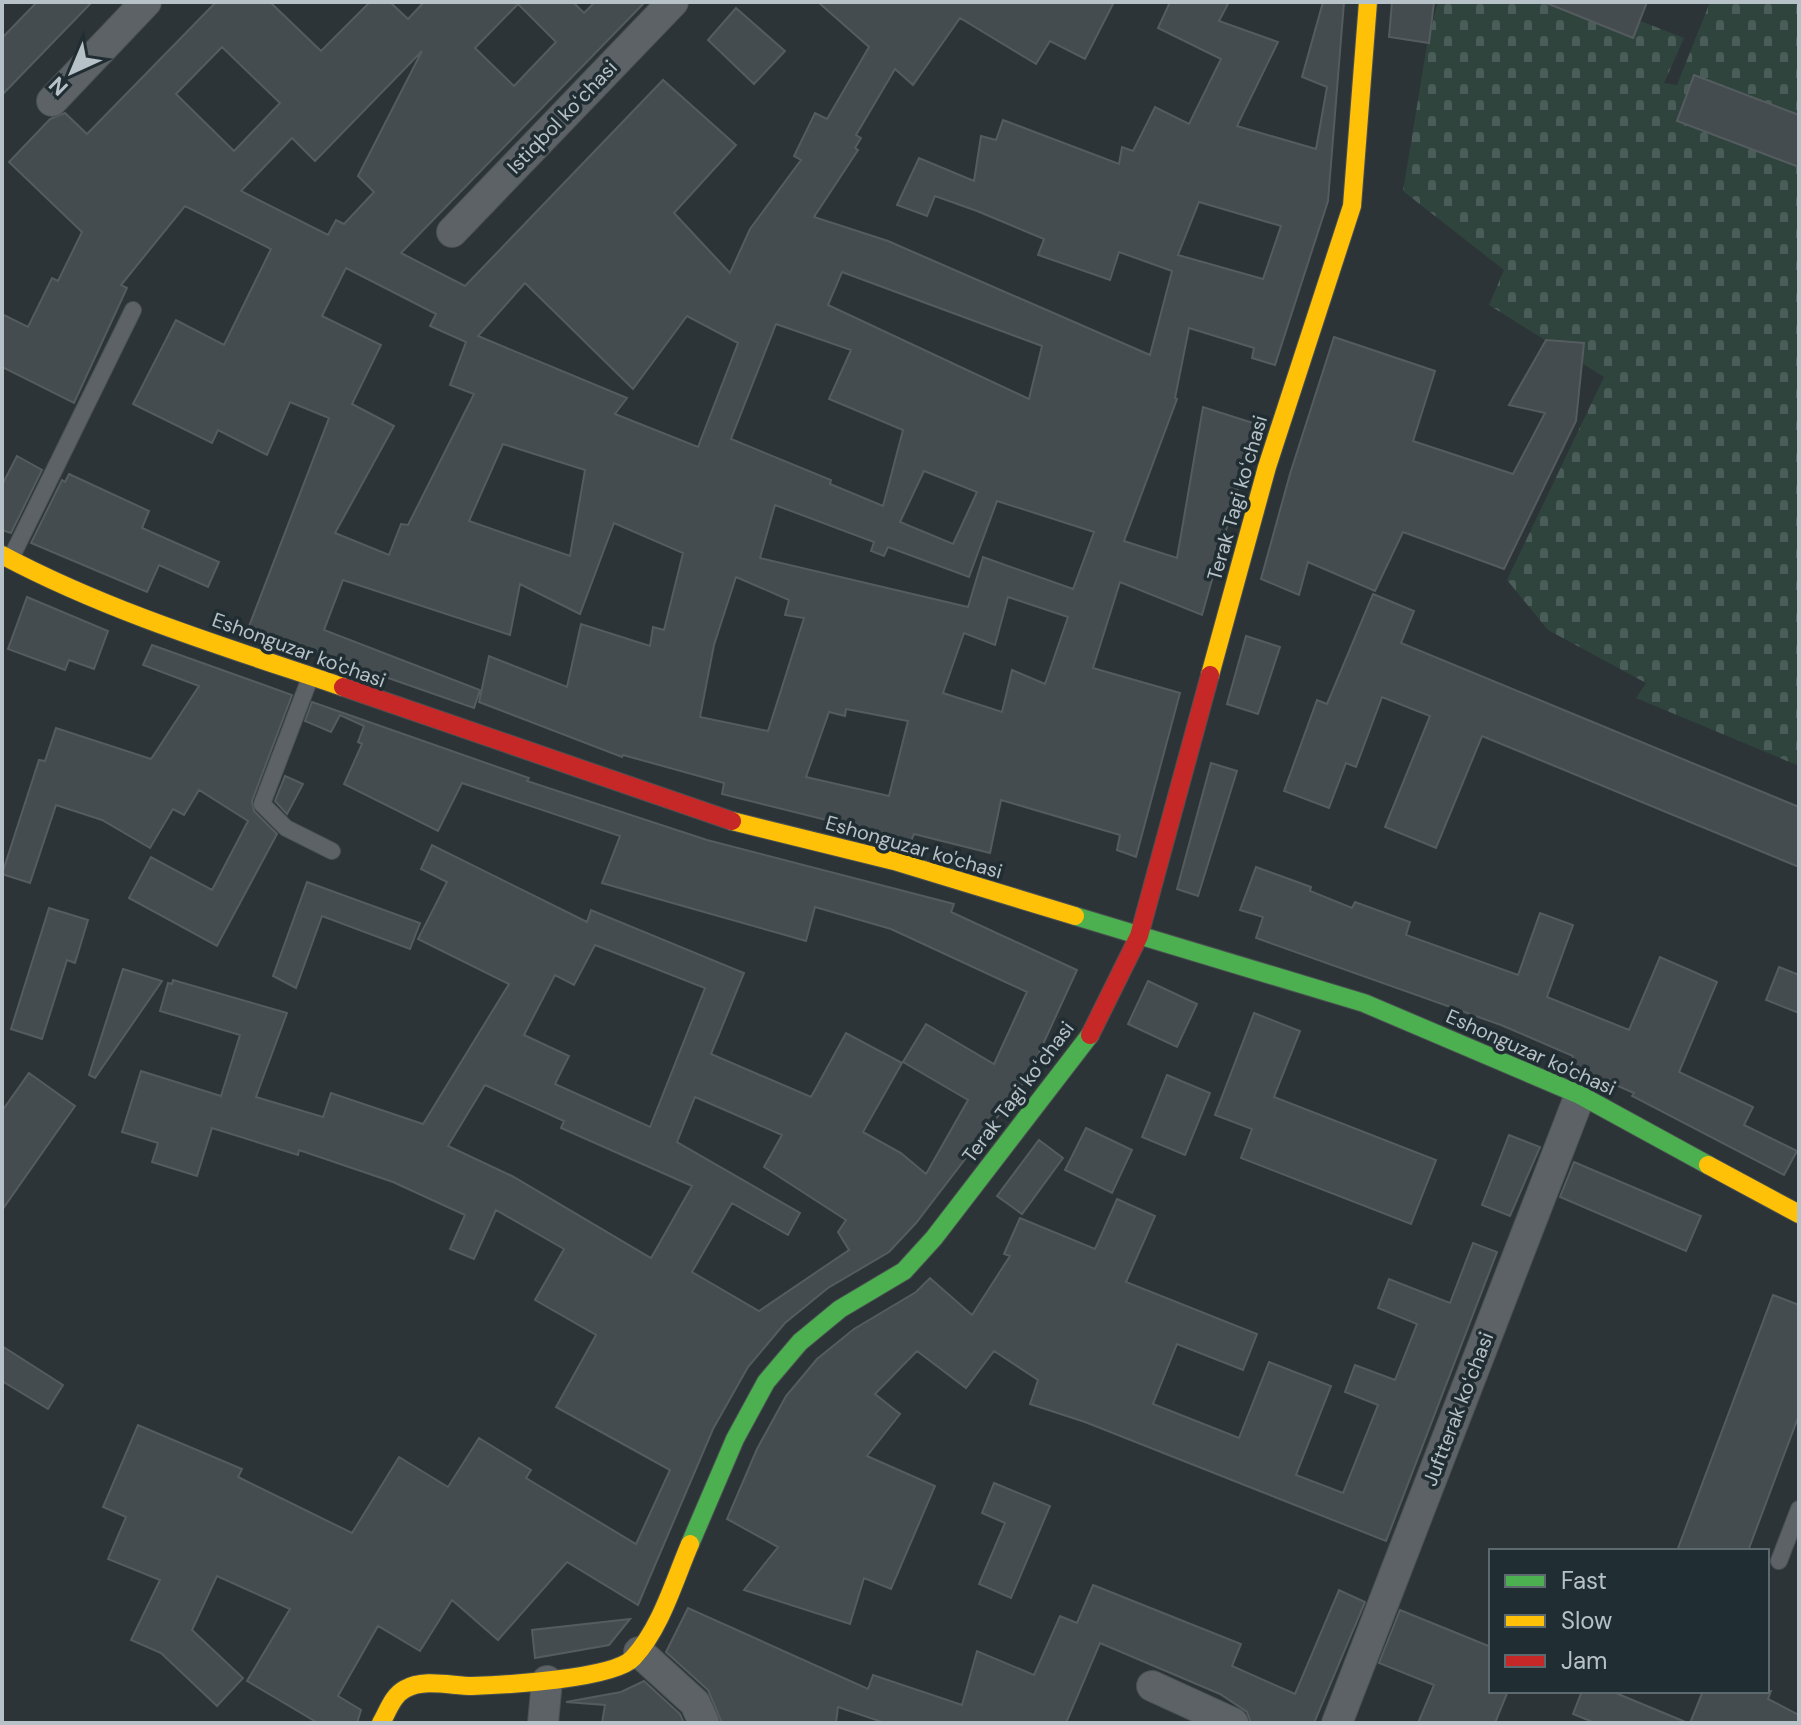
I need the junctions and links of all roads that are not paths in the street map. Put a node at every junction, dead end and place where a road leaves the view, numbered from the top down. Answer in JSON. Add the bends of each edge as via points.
{"nodes":[{"id":1,"x":146,"y":2,"type":"edge"},
{"id":2,"x":673,"y":2,"type":"edge"},
{"id":3,"x":1368,"y":2,"type":"edge"},
{"id":4,"x":52,"y":101,"type":"dead end"},
{"id":5,"x":452,"y":232,"type":"dead end"},
{"id":6,"x":133,"y":310,"type":"dead end"},
{"id":7,"x":6,"y":557,"type":"edge"},
{"id":8,"x":310,"y":678,"type":"junction"},
{"id":9,"x":332,"y":851,"type":"dead end"},
{"id":10,"x":1139,"y":936,"type":"junction"},
{"id":11,"x":1580,"y":1095,"type":"junction"},
{"id":12,"x":1799,"y":1214,"type":"edge"},
{"id":13,"x":1799,"y":1509,"type":"edge"},
{"id":14,"x":1779,"y":1561,"type":"dead end"},
{"id":15,"x":639,"y":1652,"type":"junction"},
{"id":16,"x":547,"y":1681,"type":"junction"},
{"id":17,"x":1152,"y":1686,"type":"dead end"},
{"id":18,"x":381,"y":1723,"type":"edge"},
{"id":19,"x":543,"y":1723,"type":"edge"},
{"id":20,"x":704,"y":1723,"type":"edge"},
{"id":21,"x":1233,"y":1723,"type":"edge"},
{"id":22,"x":1337,"y":1723,"type":"edge"}],
"edges":[{"from":1,"to":4,"type":"street"},
{"from":2,"to":5,"type":"street","name":"Istiqbol koʻchasi"},
{"from":3,"to":10,"type":"street","name":"Terak Tagi koʻchasi","via":[[1352,206],[1267,467]]},
{"from":6,"to":7,"type":"lane"},
{"from":7,"to":8,"type":"street","name":"Eshonguzar ko'chasi","via":[[100,599]]},
{"from":8,"to":9,"type":"lane","via":[[262,804],[286,828]]},
{"from":8,"to":10,"type":"street","name":"Eshonguzar ko'chasi","via":[[715,817],[894,861]]},
{"from":10,"to":11,"type":"street","name":"Eshonguzar ko'chasi","via":[[1364,1003]]},
{"from":10,"to":15,"type":"street","name":"Terak Tagi koʻchasi","via":[[1091,1034],[934,1238],[904,1271],[840,1309],[800,1342],[766,1382]]},
{"from":11,"to":12,"type":"street","name":"Eshonguzar ko'chasi"},
{"from":11,"to":22,"type":"street","name":"Juftterak koʻchasi"},
{"from":13,"to":14,"type":"lane"},
{"from":15,"to":16,"type":"street","via":[[617,1668]]},
{"from":15,"to":20,"type":"street","via":[[695,1703]]},
{"from":16,"to":18,"type":"street","via":[[420,1684],[396,1696]]},
{"from":16,"to":19,"type":"street"},
{"from":17,"to":21,"type":"street"}]}
